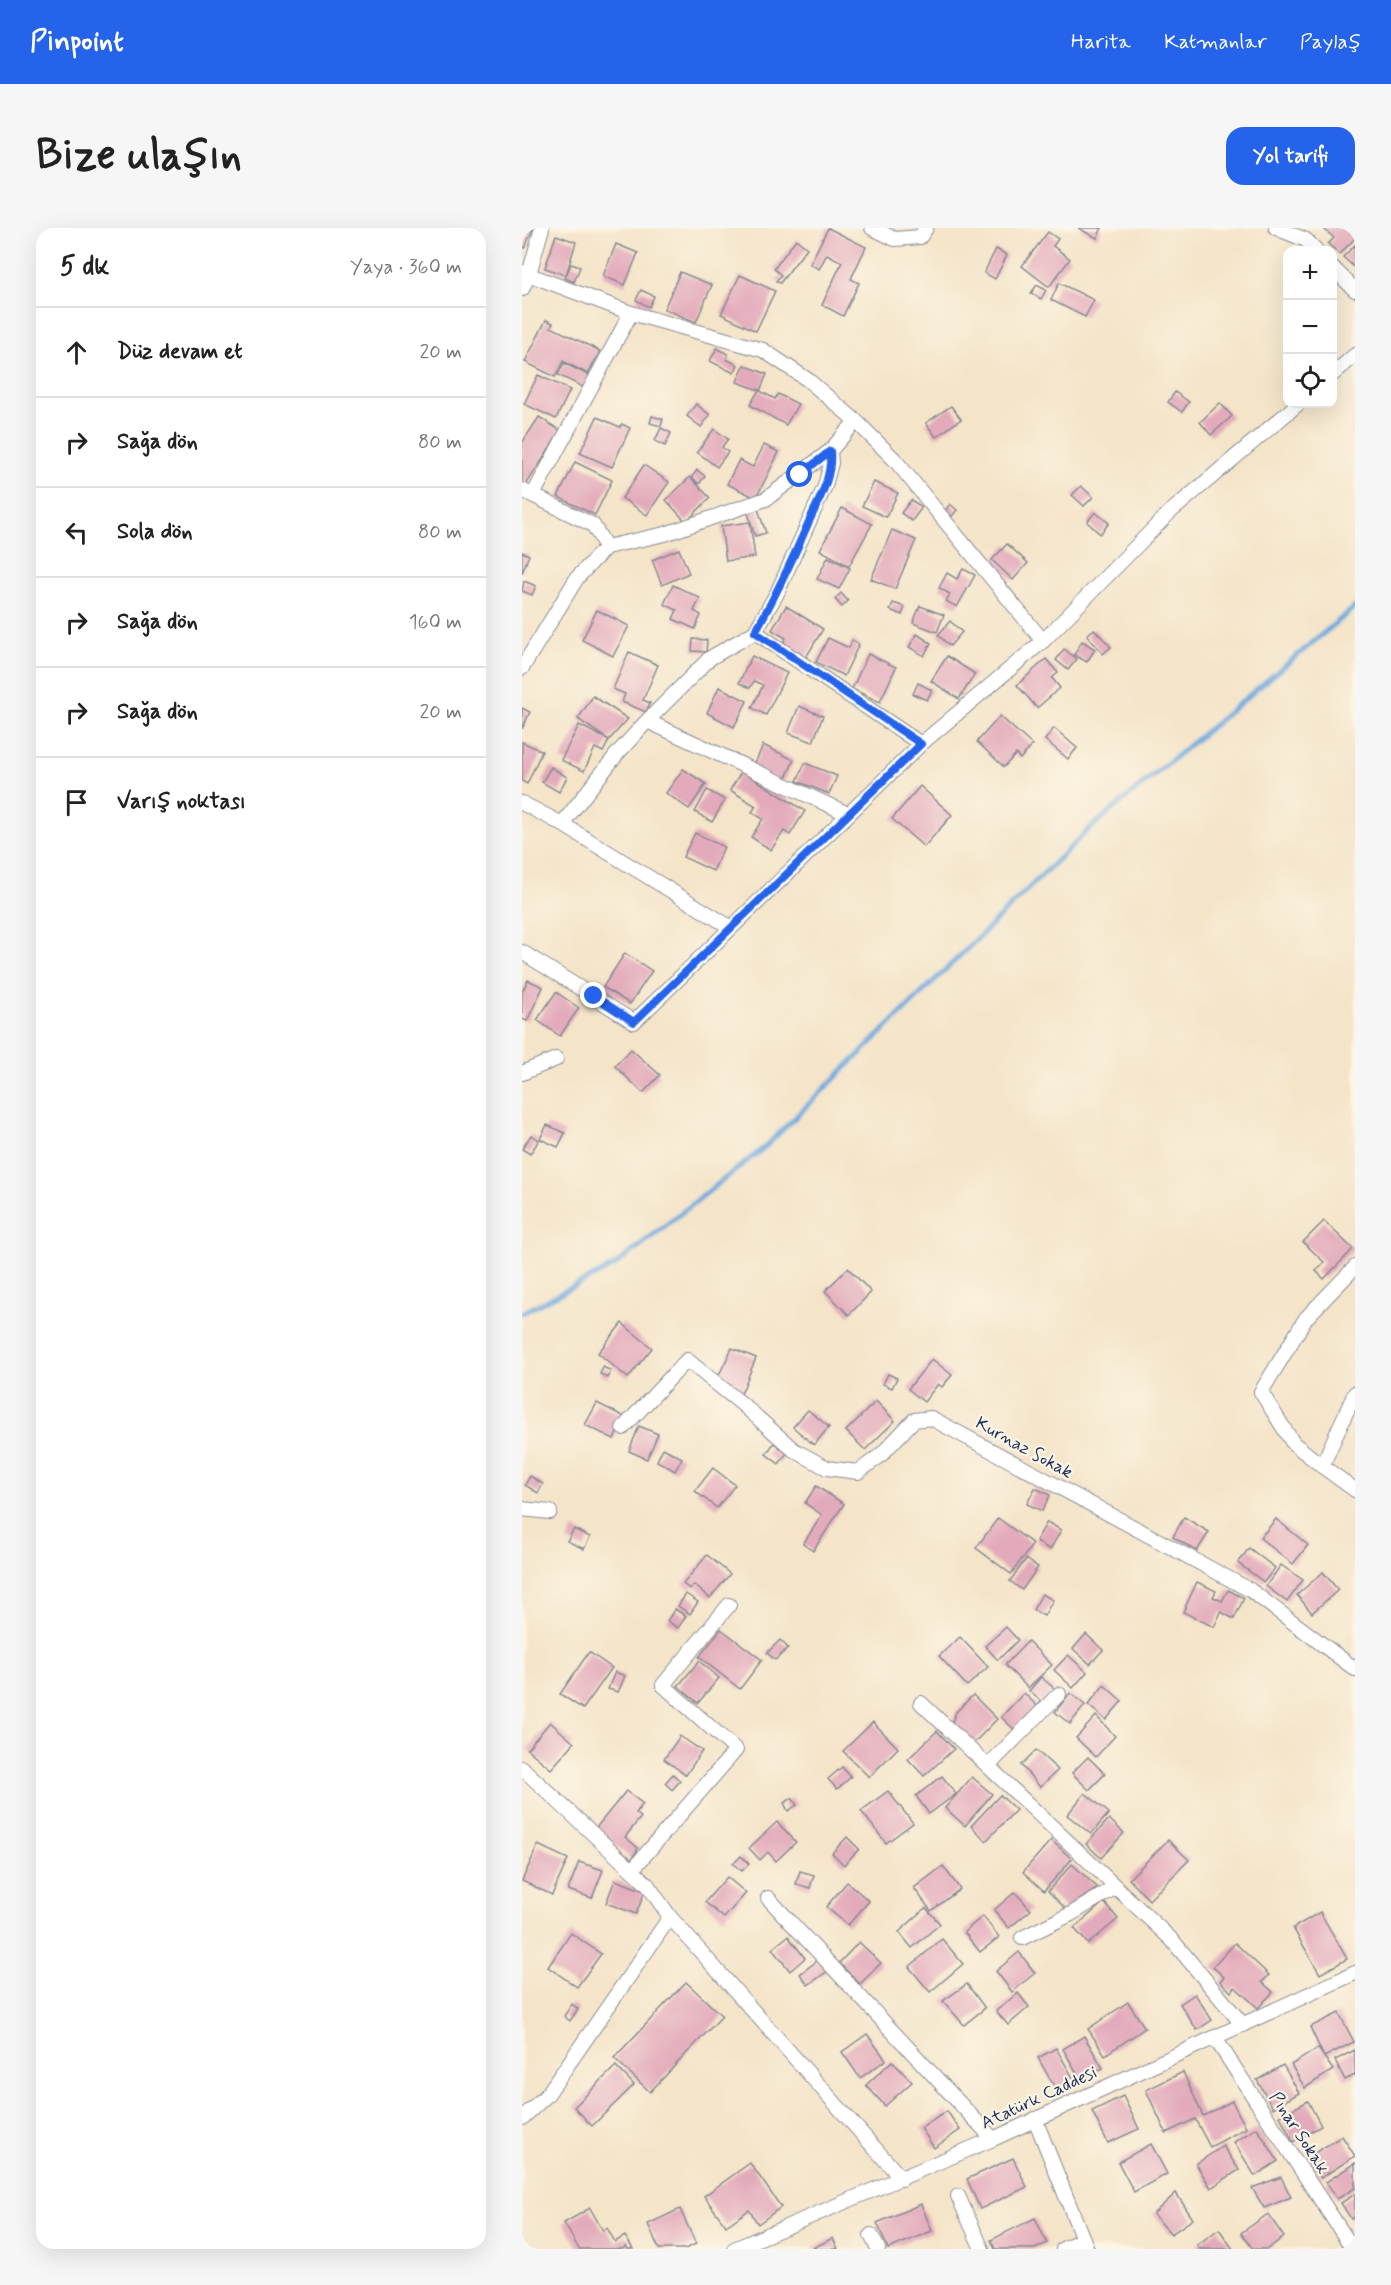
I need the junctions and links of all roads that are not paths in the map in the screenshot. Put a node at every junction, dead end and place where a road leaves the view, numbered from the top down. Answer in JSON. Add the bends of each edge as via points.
{"nodes":[{"id":1,"x":542,"y":228,"type":"edge"},
{"id":2,"x":872,"y":228,"type":"edge"},
{"id":3,"x":926,"y":228,"type":"edge"},
{"id":4,"x":1276,"y":228,"type":"edge"},
{"id":5,"x":1312,"y":246,"type":"edge"},
{"id":6,"x":1337,"y":272,"type":"edge"},
{"id":7,"x":526,"y":273,"type":"edge"},
{"id":8,"x":522,"y":289,"type":"edge"},
{"id":9,"x":1355,"y":290,"type":"edge"},
{"id":10,"x":631,"y":313,"type":"junction"},
{"id":11,"x":1355,"y":356,"type":"edge"},
{"id":12,"x":1337,"y":371,"type":"edge"},
{"id":13,"x":1293,"y":408,"type":"edge"},
{"id":14,"x":856,"y":421,"type":"junction"},
{"id":15,"x":830,"y":451,"type":"junction"},
{"id":16,"x":527,"y":492,"type":"edge"},
{"id":17,"x":606,"y":548,"type":"junction"},
{"id":18,"x":755,"y":632,"type":"junction"},
{"id":19,"x":1043,"y":641,"type":"junction"},
{"id":20,"x":522,"y":668,"type":"edge"},
{"id":21,"x":647,"y":721,"type":"junction"},
{"id":22,"x":921,"y":744,"type":"junction"},
{"id":23,"x":522,"y":803,"type":"edge"},
{"id":24,"x":848,"y":814,"type":"junction"},
{"id":25,"x":562,"y":824,"type":"junction"},
{"id":26,"x":730,"y":927,"type":"junction"},
{"id":27,"x":522,"y":952,"type":"edge"},
{"id":28,"x":556,"y":1059,"type":"dead end"},
{"id":29,"x":522,"y":1073,"type":"edge"},
{"id":30,"x":1355,"y":1267,"type":"edge"},
{"id":31,"x":1355,"y":1393,"type":"edge"},
{"id":32,"x":623,"y":1428,"type":"dead end"},
{"id":33,"x":1322,"y":1466,"type":"junction"},
{"id":34,"x":1355,"y":1490,"type":"edge"},
{"id":35,"x":522,"y":1509,"type":"edge"},
{"id":36,"x":550,"y":1512,"type":"dead end"},
{"id":37,"x":729,"y":1605,"type":"dead end"},
{"id":38,"x":1355,"y":1669,"type":"edge"},
{"id":39,"x":1059,"y":1695,"type":"dead end"},
{"id":40,"x":921,"y":1702,"type":"dead end"},
{"id":41,"x":988,"y":1765,"type":"junction"},
{"id":42,"x":522,"y":1768,"type":"edge"},
{"id":43,"x":632,"y":1870,"type":"junction"},
{"id":44,"x":1116,"y":1887,"type":"junction"},
{"id":45,"x":768,"y":1898,"type":"dead end"},
{"id":46,"x":670,"y":1917,"type":"junction"},
{"id":47,"x":1022,"y":1938,"type":"dead end"},
{"id":48,"x":1355,"y":1973,"type":"edge"},
{"id":49,"x":1243,"y":2025,"type":"junction"},
{"id":50,"x":1215,"y":2038,"type":"junction"},
{"id":51,"x":522,"y":2118,"type":"edge"},
{"id":52,"x":1035,"y":2119,"type":"junction"},
{"id":53,"x":993,"y":2139,"type":"junction"},
{"id":54,"x":902,"y":2179,"type":"junction"},
{"id":55,"x":958,"y":2196,"type":"dead end"},
{"id":56,"x":871,"y":2235,"type":"dead end"},
{"id":57,"x":1085,"y":2244,"type":"edge"},
{"id":58,"x":742,"y":2248,"type":"edge"},
{"id":59,"x":878,"y":2249,"type":"edge"},
{"id":60,"x":982,"y":2249,"type":"edge"},
{"id":61,"x":1063,"y":2249,"type":"edge"},
{"id":62,"x":1353,"y":2249,"type":"edge"}],
"edges":[{"from":1,"to":7,"type":"street"},
{"from":2,"to":3,"type":"street","via":[[895,239],[920,237]]},
{"from":4,"to":5,"type":"street"},
{"from":6,"to":9,"type":"street"},
{"from":7,"to":8,"type":"street"},
{"from":7,"to":10,"type":"street"},
{"from":10,"to":14,"type":"street","via":[[763,350],[808,380]]},
{"from":10,"to":16,"type":"street"},
{"from":11,"to":12,"type":"street"},
{"from":13,"to":19,"type":"street","via":[[1169,513]]},
{"from":14,"to":15,"type":"street"},
{"from":14,"to":19,"type":"street","via":[[895,460]]},
{"from":15,"to":17,"type":"street","via":[[766,499],[665,534]]},
{"from":15,"to":18,"type":"street","via":[[825,486]]},
{"from":16,"to":17,"type":"street","via":[[593,525]]},
{"from":17,"to":20,"type":"street","via":[[577,578]]},
{"from":18,"to":21,"type":"street","via":[[710,658]]},
{"from":18,"to":22,"type":"street"},
{"from":19,"to":22,"type":"street"},
{"from":21,"to":24,"type":"street"},
{"from":21,"to":25,"type":"street"},
{"from":22,"to":24,"type":"street"},
{"from":23,"to":25,"type":"street"},
{"from":24,"to":26,"type":"street"},
{"from":25,"to":26,"type":"street"},
{"from":26,"to":27,"type":"street","via":[[634,1022]]},
{"from":28,"to":29,"type":"street"},
{"from":30,"to":33,"type":"street","via":[[1305,1318],[1261,1392],[1293,1443]]},
{"from":31,"to":33,"type":"street"},
{"from":32,"to":38,"type":"street","name":"Kurnaz Sokak","via":[[687,1360],[794,1450],[827,1468],[858,1472],[914,1420],[930,1418],[1250,1590]]},
{"from":33,"to":34,"type":"street"},
{"from":35,"to":36,"type":"street"},
{"from":37,"to":43,"type":"street","via":[[663,1685],[736,1750]]},
{"from":39,"to":41,"type":"street"},
{"from":40,"to":41,"type":"street"},
{"from":41,"to":44,"type":"street"},
{"from":42,"to":43,"type":"street"},
{"from":43,"to":46,"type":"street"},
{"from":44,"to":47,"type":"street"},
{"from":44,"to":49,"type":"street","via":[[1172,1940]]},
{"from":45,"to":53,"type":"street"},
{"from":46,"to":51,"type":"street","via":[[547,2095]]},
{"from":46,"to":54,"type":"street"},
{"from":48,"to":49,"type":"street","name":"Atatürk Caddesi"},
{"from":49,"to":50,"type":"street","name":"Atatürk Caddesi"},
{"from":50,"to":52,"type":"street","name":"Atatürk Caddesi"},
{"from":50,"to":62,"type":"street","name":"Pınar Sokak"},
{"from":52,"to":53,"type":"street","name":"Atatürk Caddesi"},
{"from":52,"to":57,"type":"street"},
{"from":53,"to":54,"type":"street","name":"Atatürk Caddesi"},
{"from":54,"to":58,"type":"street","name":"Atatürk Caddesi"},
{"from":55,"to":60,"type":"street"},
{"from":56,"to":59,"type":"street"},
{"from":57,"to":61,"type":"street"}]}
